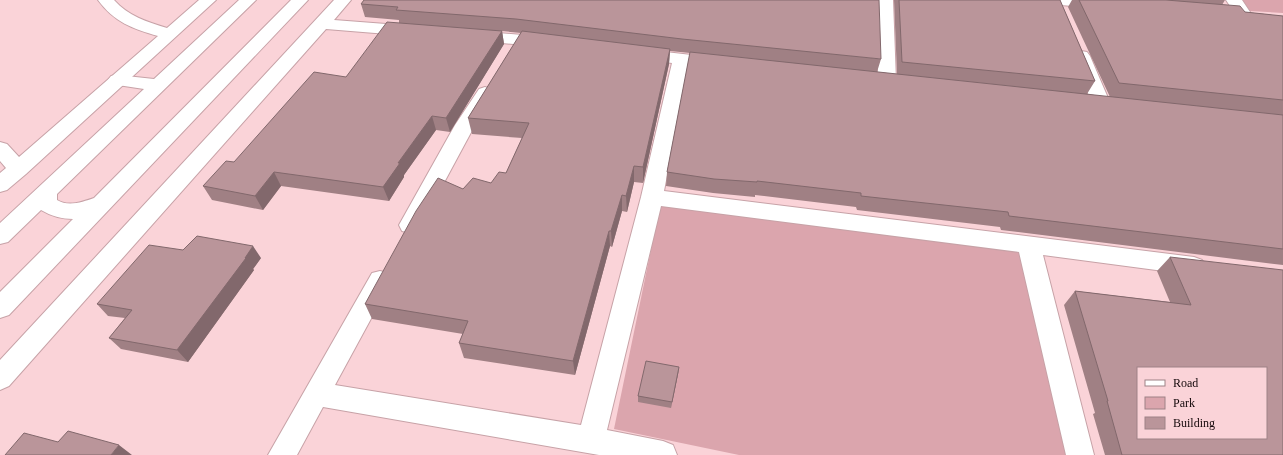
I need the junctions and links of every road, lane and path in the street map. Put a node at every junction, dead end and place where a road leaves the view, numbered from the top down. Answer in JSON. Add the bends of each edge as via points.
{"nodes":[{"id":1,"x":106,"y":0,"type":"edge"},
{"id":2,"x":208,"y":0,"type":"edge"},
{"id":3,"x":248,"y":0,"type":"edge"},
{"id":4,"x":300,"y":0,"type":"edge"},
{"id":5,"x":343,"y":0,"type":"edge"},
{"id":6,"x":885,"y":0,"type":"edge"},
{"id":7,"x":1113,"y":4,"type":"edge"},
{"id":8,"x":1059,"y":5,"type":"edge"},
{"id":9,"x":1235,"y":10,"type":"edge"},
{"id":10,"x":1260,"y":16,"type":"edge"},
{"id":11,"x":322,"y":24,"type":"junction"},
{"id":12,"x":424,"y":32,"type":"edge"},
{"id":13,"x":169,"y":34,"type":"junction"},
{"id":14,"x":455,"y":34,"type":"edge"},
{"id":15,"x":518,"y":39,"type":"junction"},
{"id":16,"x":1074,"y":42,"type":"edge"},
{"id":17,"x":564,"y":45,"type":"edge"},
{"id":18,"x":627,"y":52,"type":"edge"},
{"id":19,"x":506,"y":59,"type":"edge"},
{"id":20,"x":681,"y":59,"type":"junction"},
{"id":21,"x":737,"y":65,"type":"edge"},
{"id":22,"x":494,"y":78,"type":"edge"},
{"id":23,"x":117,"y":80,"type":"junction"},
{"id":24,"x":887,"y":81,"type":"edge"},
{"id":25,"x":160,"y":85,"type":"junction"},
{"id":26,"x":1079,"y":102,"type":"edge"},
{"id":27,"x":0,"y":149,"type":"edge"},
{"id":28,"x":18,"y":168,"type":"junction"},
{"id":29,"x":0,"y":185,"type":"edge"},
{"id":30,"x":47,"y":193,"type":"junction"},
{"id":31,"x":652,"y":197,"type":"junction"},
{"id":32,"x":106,"y":201,"type":"junction"},
{"id":33,"x":0,"y":236,"type":"edge"},
{"id":34,"x":401,"y":242,"type":"edge"},
{"id":35,"x":1029,"y":246,"type":"junction"},
{"id":36,"x":389,"y":263,"type":"edge"},
{"id":37,"x":1212,"y":268,"type":"edge"},
{"id":38,"x":2,"y":298,"type":"edge"},
{"id":39,"x":0,"y":378,"type":"edge"},
{"id":40,"x":317,"y":394,"type":"junction"},
{"id":41,"x":591,"y":440,"type":"junction"},
{"id":42,"x":282,"y":455,"type":"edge"},
{"id":43,"x":663,"y":455,"type":"edge"},
{"id":44,"x":1080,"y":455,"type":"edge"}],
"edges":[{"from":1,"to":13,"type":"street","via":[[116,12],[138,25]]},
{"from":2,"to":13,"type":"street"},
{"from":3,"to":25,"type":"street"},
{"from":4,"to":32,"type":"street"},
{"from":5,"to":11,"type":"street"},
{"from":6,"to":24,"type":"street"},
{"from":7,"to":8,"type":"street"},
{"from":9,"to":10,"type":"street"},
{"from":11,"to":12,"type":"street"},
{"from":11,"to":39,"type":"street"},
{"from":13,"to":23,"type":"street"},
{"from":14,"to":15,"type":"street"},
{"from":15,"to":17,"type":"street"},
{"from":15,"to":19,"type":"street"},
{"from":16,"to":26,"type":"street","via":[[1110,105]]},
{"from":18,"to":20,"type":"street"},
{"from":20,"to":21,"type":"street"},
{"from":20,"to":31,"type":"street"},
{"from":22,"to":34,"type":"street","via":[[465,125]]},
{"from":23,"to":25,"type":"street"},
{"from":23,"to":28,"type":"street"},
{"from":25,"to":30,"type":"street"},
{"from":27,"to":28,"type":"street"},
{"from":28,"to":29,"type":"street"},
{"from":30,"to":32,"type":"street","via":[[48,204],[58,210],[85,209]]},
{"from":30,"to":33,"type":"street"},
{"from":31,"to":35,"type":"street"},
{"from":31,"to":41,"type":"street"},
{"from":32,"to":38,"type":"street"},
{"from":35,"to":37,"type":"street"},
{"from":35,"to":44,"type":"street"},
{"from":36,"to":40,"type":"street"},
{"from":40,"to":41,"type":"street"},
{"from":40,"to":42,"type":"street"},
{"from":41,"to":43,"type":"street"}]}
